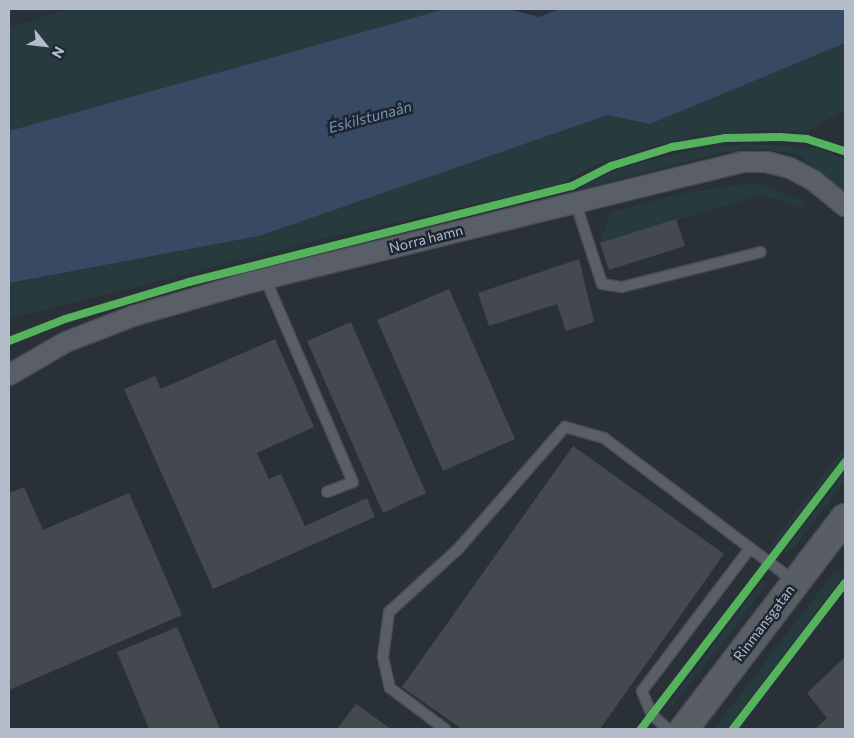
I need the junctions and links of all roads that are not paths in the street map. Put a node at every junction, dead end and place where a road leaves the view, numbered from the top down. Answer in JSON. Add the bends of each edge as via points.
{"nodes":[{"id":1,"x":575,"y":201,"type":"junction"},
{"id":2,"x":845,"y":206,"type":"edge"},
{"id":3,"x":761,"y":252,"type":"dead end"},
{"id":4,"x":265,"y":278,"type":"junction"},
{"id":5,"x":9,"y":375,"type":"edge"},
{"id":6,"x":327,"y":492,"type":"dead end"},
{"id":7,"x":845,"y":518,"type":"edge"},
{"id":8,"x":750,"y":548,"type":"junction"},
{"id":9,"x":795,"y":583,"type":"junction"},
{"id":10,"x":445,"y":729,"type":"edge"},
{"id":11,"x":668,"y":729,"type":"edge"},
{"id":12,"x":684,"y":729,"type":"edge"}],
"edges":[{"from":1,"to":2,"type":"street","name":"Norra hamn","via":[[742,162],[767,162],[814,181]]},
{"from":1,"to":3,"type":"lane","via":[[602,284],[622,288]]},
{"from":1,"to":4,"type":"street","name":"Norra hamn"},
{"from":4,"to":5,"type":"street","name":"Norra hamn","via":[[133,316],[66,342]]},
{"from":4,"to":6,"type":"lane","via":[[353,482]]},
{"from":7,"to":9,"type":"street","name":"Rinmansgatan"},
{"from":8,"to":9,"type":"lane"},
{"from":8,"to":10,"type":"lane","via":[[604,438],[565,427],[459,548],[389,612],[383,656],[390,688]]},
{"from":8,"to":11,"type":"lane","via":[[642,691],[652,715]]},
{"from":9,"to":12,"type":"street","name":"Rinmansgatan"}]}
